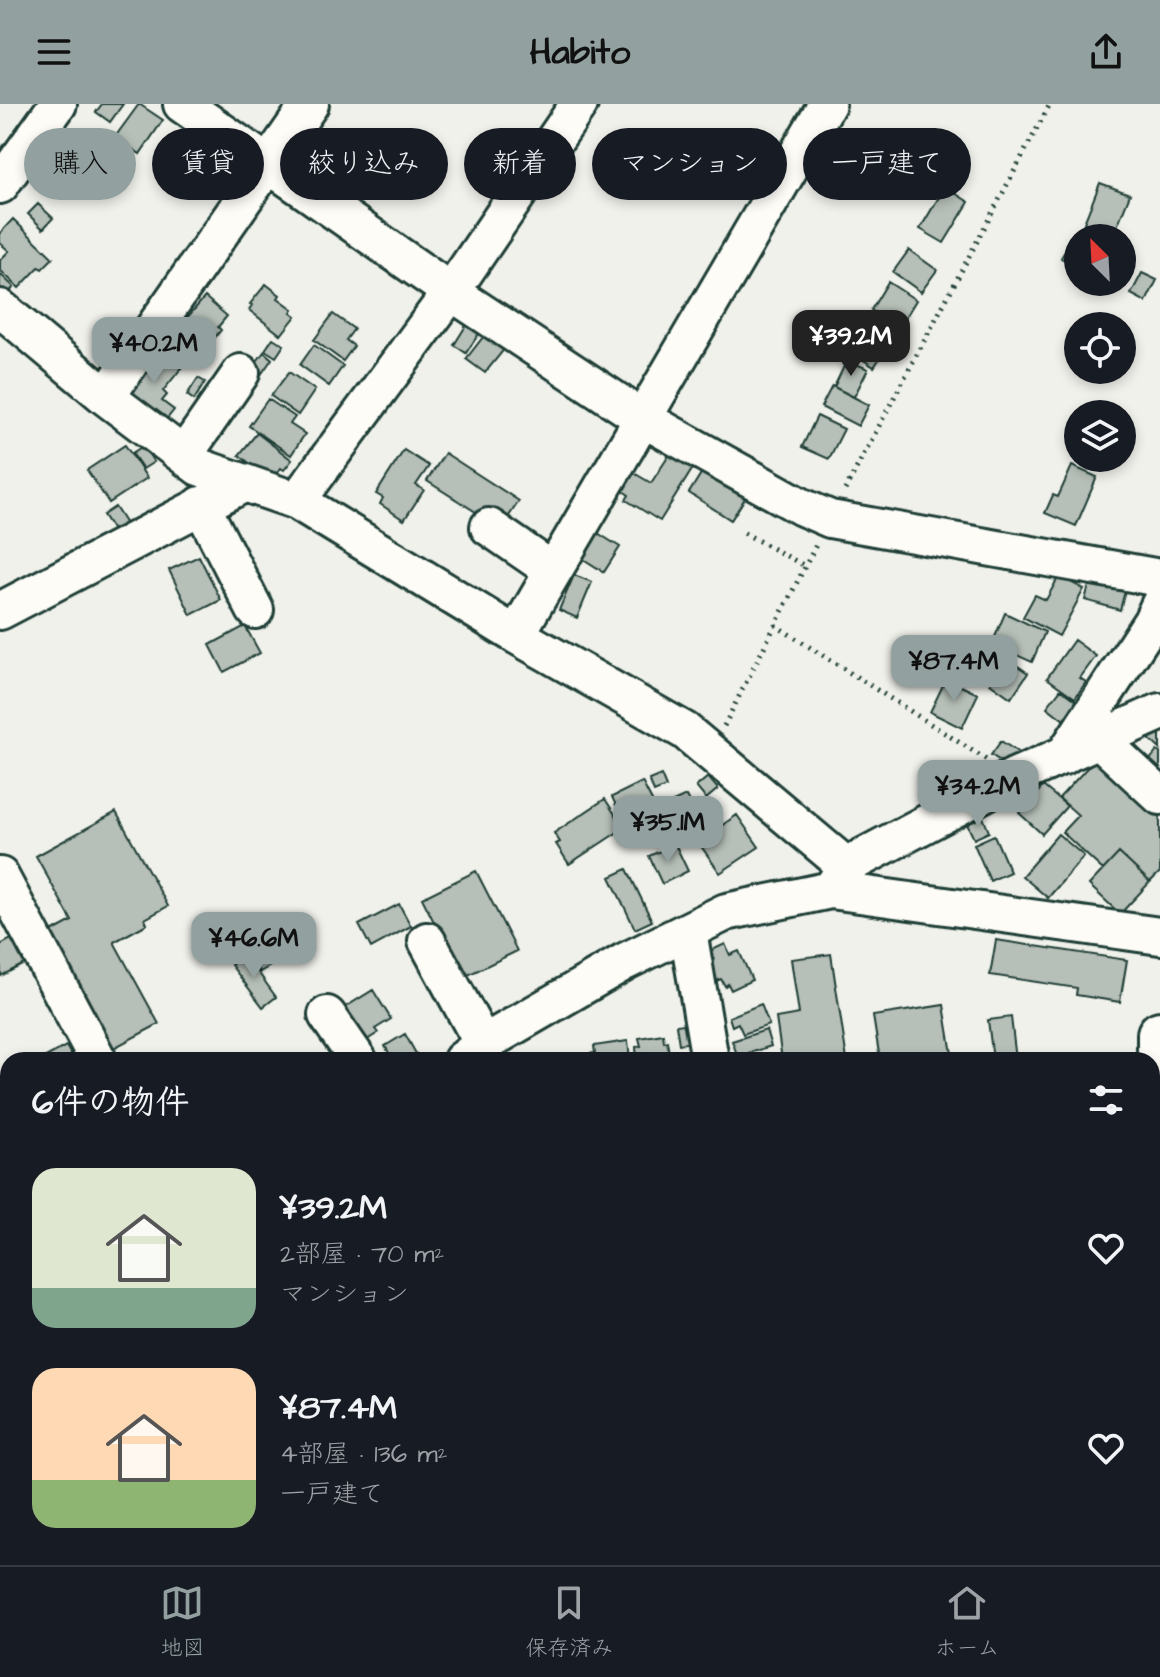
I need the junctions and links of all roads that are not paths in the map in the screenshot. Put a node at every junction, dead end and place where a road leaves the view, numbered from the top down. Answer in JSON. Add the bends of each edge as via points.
{"nodes":[{"id":1,"x":58,"y":104,"type":"edge"},
{"id":2,"x":182,"y":104,"type":"edge"},
{"id":3,"x":310,"y":104,"type":"edge"},
{"id":4,"x":579,"y":104,"type":"edge"},
{"id":5,"x":827,"y":104,"type":"edge"},
{"id":6,"x":269,"y":165,"type":"junction"},
{"id":7,"x":0,"y":185,"type":"edge"},
{"id":8,"x":451,"y":292,"type":"junction"},
{"id":9,"x":0,"y":308,"type":"edge"},
{"id":10,"x":241,"y":373,"type":"dead end"},
{"id":11,"x":106,"y":397,"type":"junction"},
{"id":12,"x":642,"y":418,"type":"junction"},
{"id":13,"x":184,"y":455,"type":"junction"},
{"id":14,"x":245,"y":483,"type":"junction"},
{"id":15,"x":297,"y":501,"type":"junction"},
{"id":16,"x":201,"y":505,"type":"junction"},
{"id":17,"x":489,"y":527,"type":"dead end"},
{"id":18,"x":553,"y":571,"type":"junction"},
{"id":19,"x":1160,"y":578,"type":"edge"},
{"id":20,"x":1160,"y":604,"type":"edge"},
{"id":21,"x":255,"y":610,"type":"dead end"},
{"id":22,"x":0,"y":611,"type":"edge"},
{"id":23,"x":516,"y":635,"type":"junction"},
{"id":24,"x":1151,"y":645,"type":"edge"},
{"id":25,"x":1160,"y":712,"type":"edge"},
{"id":26,"x":1100,"y":740,"type":"junction"},
{"id":27,"x":1064,"y":756,"type":"junction"},
{"id":28,"x":1160,"y":796,"type":"edge"},
{"id":29,"x":0,"y":876,"type":"edge"},
{"id":30,"x":839,"y":878,"type":"junction"},
{"id":31,"x":688,"y":931,"type":"junction"},
{"id":32,"x":1160,"y":936,"type":"edge"},
{"id":33,"x":427,"y":941,"type":"dead end"},
{"id":34,"x":327,"y":1015,"type":"dead end"},
{"id":35,"x":1160,"y":1034,"type":"edge"},
{"id":36,"x":94,"y":1052,"type":"edge"},
{"id":37,"x":352,"y":1052,"type":"edge"},
{"id":38,"x":472,"y":1052,"type":"edge"},
{"id":39,"x":709,"y":1052,"type":"edge"},
{"id":40,"x":1160,"y":1059,"type":"edge"}],
"edges":[{"from":1,"to":7,"type":"street"},
{"from":2,"to":6,"type":"street"},
{"from":3,"to":6,"type":"street"},
{"from":4,"to":8,"type":"street"},
{"from":5,"to":12,"type":"street"},
{"from":6,"to":8,"type":"street"},
{"from":6,"to":11,"type":"street"},
{"from":8,"to":12,"type":"street"},
{"from":8,"to":15,"type":"street"},
{"from":9,"to":11,"type":"street"},
{"from":10,"to":13,"type":"street"},
{"from":11,"to":13,"type":"street"},
{"from":12,"to":18,"type":"street"},
{"from":12,"to":19,"type":"street","via":[[830,519]]},
{"from":13,"to":14,"type":"street","via":[[199,467]]},
{"from":14,"to":15,"type":"street"},
{"from":14,"to":16,"type":"street"},
{"from":15,"to":23,"type":"street"},
{"from":16,"to":21,"type":"street"},
{"from":16,"to":22,"type":"street"},
{"from":17,"to":18,"type":"street"},
{"from":18,"to":23,"type":"street"},
{"from":20,"to":24,"type":"street"},
{"from":23,"to":30,"type":"street","via":[[685,731]]},
{"from":24,"to":27,"type":"street"},
{"from":25,"to":26,"type":"street"},
{"from":26,"to":27,"type":"street"},
{"from":26,"to":28,"type":"street"},
{"from":27,"to":30,"type":"street","via":[[1014,777]]},
{"from":29,"to":36,"type":"street"},
{"from":30,"to":31,"type":"street","via":[[726,912]]},
{"from":30,"to":32,"type":"street"},
{"from":31,"to":38,"type":"street","via":[[624,962]]},
{"from":31,"to":39,"type":"street"},
{"from":33,"to":38,"type":"street"},
{"from":34,"to":37,"type":"street"},
{"from":35,"to":40,"type":"main road"}]}
